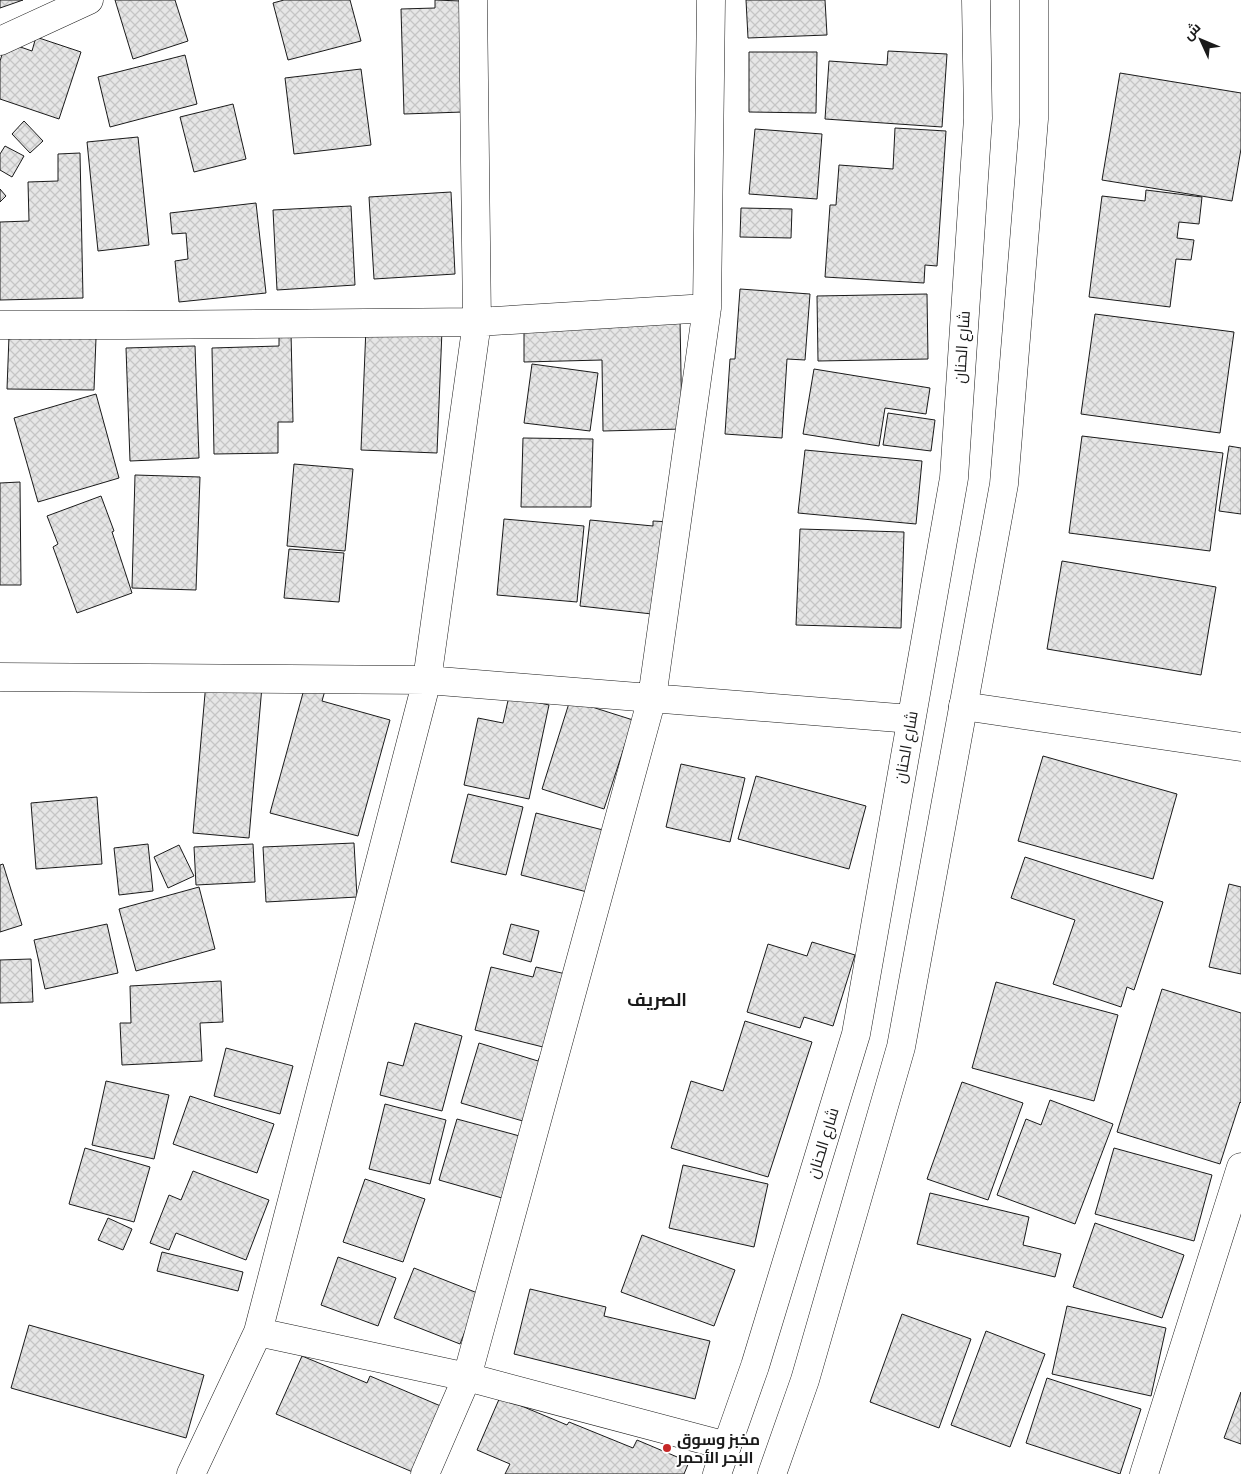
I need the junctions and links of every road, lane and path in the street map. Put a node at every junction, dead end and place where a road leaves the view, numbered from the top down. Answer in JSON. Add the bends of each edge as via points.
{"nodes":[{"id":1,"x":89,"y":0,"type":"edge"},
{"id":2,"x":473,"y":0,"type":"edge"},
{"id":3,"x":712,"y":0,"type":"edge"},
{"id":4,"x":976,"y":0,"type":"edge"},
{"id":5,"x":1034,"y":0,"type":"edge"},
{"id":6,"x":0,"y":41,"type":"edge"},
{"id":7,"x":707,"y":308,"type":"junction"},
{"id":8,"x":477,"y":322,"type":"junction"},
{"id":9,"x":0,"y":325,"type":"edge"},
{"id":10,"x":0,"y":677,"type":"edge"},
{"id":11,"x":427,"y":680,"type":"junction"},
{"id":12,"x":652,"y":698,"type":"junction"},
{"id":13,"x":963,"y":706,"type":"junction"},
{"id":14,"x":911,"y":719,"type":"junction"},
{"id":15,"x":1241,"y":747,"type":"edge"},
{"id":16,"x":1241,"y":1167,"type":"edge"},
{"id":17,"x":258,"y":1332,"type":"junction"},
{"id":18,"x":467,"y":1377,"type":"junction"},
{"id":19,"x":727,"y":1446,"type":"junction"},
{"id":20,"x":775,"y":1473,"type":"edge"},
{"id":21,"x":191,"y":1474,"type":"edge"},
{"id":22,"x":425,"y":1474,"type":"edge"},
{"id":23,"x":717,"y":1474,"type":"edge"},
{"id":24,"x":1144,"y":1474,"type":"edge"}],
"edges":[{"from":1,"to":6,"type":"street"},
{"from":2,"to":8,"type":"street"},
{"from":3,"to":7,"type":"street"},
{"from":4,"to":14,"type":"street","name":"شارع الحنان","via":[[978,118],[954,478]]},
{"from":5,"to":13,"type":"street","via":[[1034,119],[1004,484]]},
{"from":7,"to":8,"type":"street"},
{"from":7,"to":12,"type":"street"},
{"from":8,"to":9,"type":"street"},
{"from":8,"to":11,"type":"street"},
{"from":10,"to":11,"type":"street"},
{"from":11,"to":12,"type":"street"},
{"from":11,"to":17,"type":"street"},
{"from":12,"to":14,"type":"street"},
{"from":12,"to":18,"type":"street"},
{"from":13,"to":15,"type":"street"},
{"from":13,"to":20,"type":"street","via":[[901,1047]]},
{"from":14,"to":19,"type":"street","name":"شارع الحنان","via":[[856,1034],[755,1366]]},
{"from":16,"to":24,"type":"street"},
{"from":17,"to":18,"type":"street"},
{"from":17,"to":21,"type":"street"},
{"from":18,"to":19,"type":"street"},
{"from":18,"to":22,"type":"street"},
{"from":19,"to":23,"type":"street","name":"شارع الحنان"}]}
